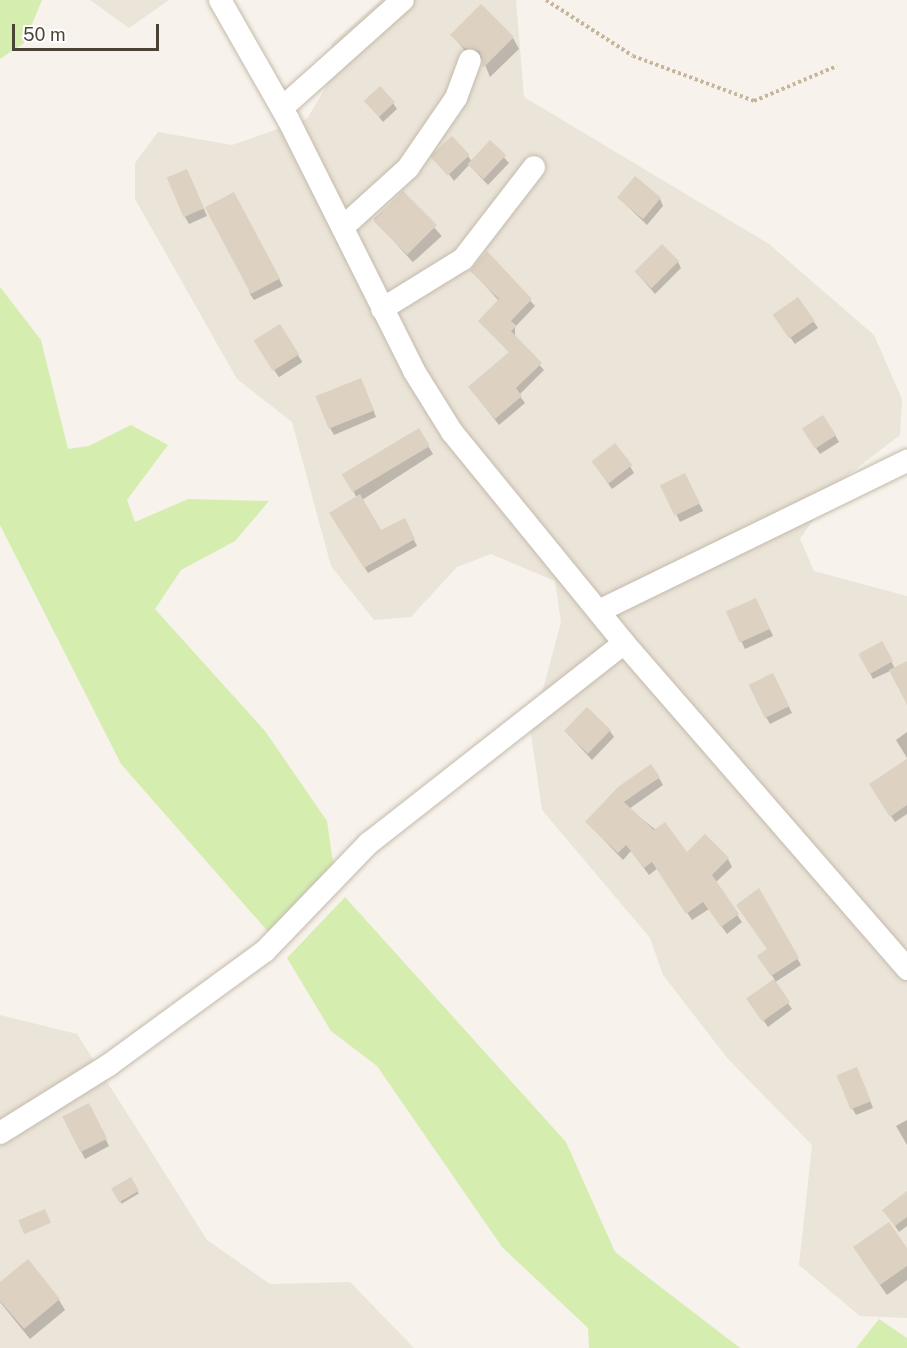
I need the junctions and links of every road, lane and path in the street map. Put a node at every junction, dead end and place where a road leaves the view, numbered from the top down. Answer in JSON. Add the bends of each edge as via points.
{"nodes":[{"id":1,"x":220,"y":0,"type":"edge"},
{"id":2,"x":403,"y":0,"type":"edge"},
{"id":3,"x":546,"y":0,"type":"edge"},
{"id":4,"x":470,"y":60,"type":"dead end"},
{"id":5,"x":837,"y":66,"type":"dead end"},
{"id":6,"x":282,"y":108,"type":"junction"},
{"id":7,"x":534,"y":167,"type":"dead end"},
{"id":8,"x":343,"y":227,"type":"junction"},
{"id":9,"x":382,"y":309,"type":"junction"},
{"id":10,"x":907,"y":461,"type":"edge"},
{"id":11,"x":599,"y":611,"type":"junction"},
{"id":12,"x":624,"y":643,"type":"junction"},
{"id":13,"x":907,"y":969,"type":"edge"},
{"id":14,"x":0,"y":1133,"type":"edge"}],
"edges":[{"from":1,"to":6,"type":"street"},
{"from":2,"to":6,"type":"street"},
{"from":3,"to":5,"type":"path","via":[[633,56],[754,101]]},
{"from":4,"to":8,"type":"street","via":[[456,98],[408,168]]},
{"from":6,"to":8,"type":"street"},
{"from":7,"to":9,"type":"street","via":[[463,259]]},
{"from":8,"to":9,"type":"street"},
{"from":9,"to":11,"type":"street","via":[[452,432]]},
{"from":10,"to":11,"type":"street"},
{"from":11,"to":12,"type":"street"},
{"from":12,"to":13,"type":"street"},
{"from":12,"to":14,"type":"street","via":[[369,843],[265,951],[109,1065]]}]}
